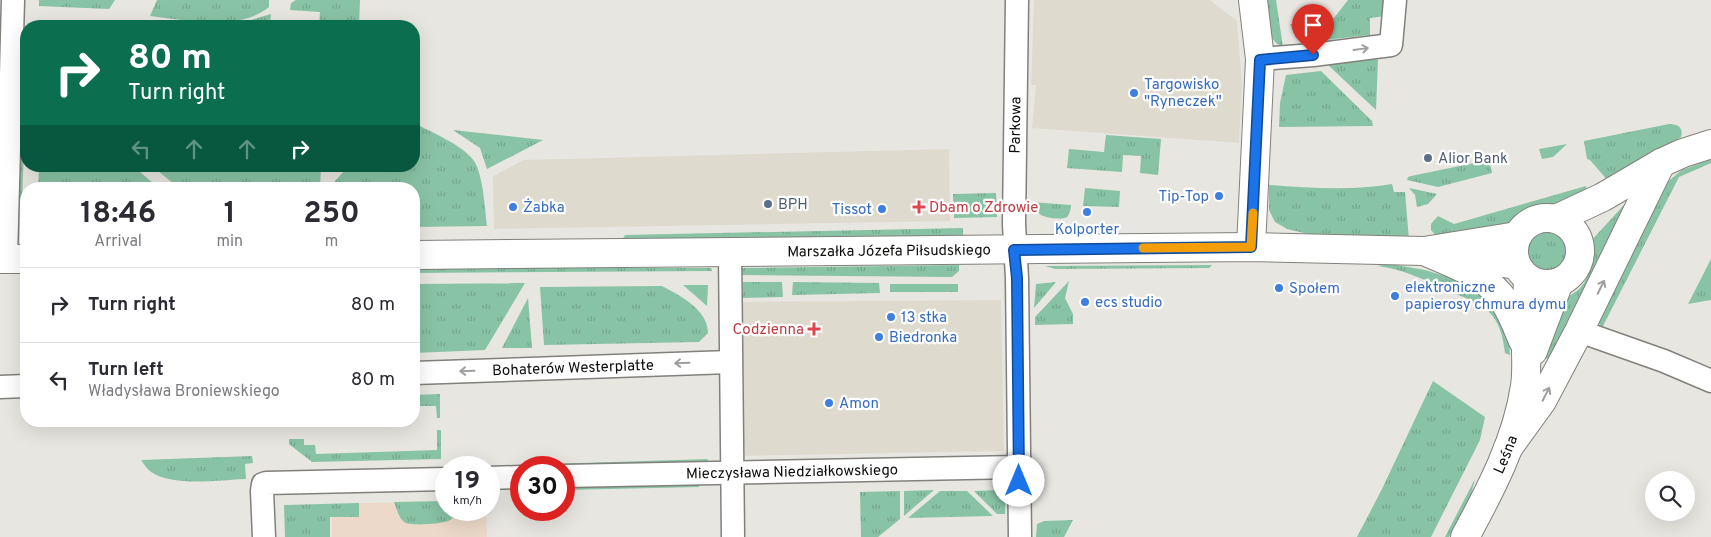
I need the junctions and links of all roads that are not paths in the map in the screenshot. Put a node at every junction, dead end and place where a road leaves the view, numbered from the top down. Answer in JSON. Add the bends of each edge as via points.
{"nodes":[{"id":1,"x":13,"y":0,"type":"edge"},
{"id":2,"x":1017,"y":0,"type":"edge"},
{"id":3,"x":1253,"y":0,"type":"edge"},
{"id":4,"x":1395,"y":0,"type":"edge"},
{"id":5,"x":1260,"y":60,"type":"junction"},
{"id":6,"x":1711,"y":144,"type":"edge"},
{"id":7,"x":1661,"y":163,"type":"junction"},
{"id":8,"x":1630,"y":182,"type":"junction"},
{"id":9,"x":1556,"y":219,"type":"junction"},
{"id":10,"x":1517,"y":236,"type":"junction"},
{"id":11,"x":1579,"y":244,"type":"junction"},
{"id":12,"x":1251,"y":247,"type":"junction"},
{"id":13,"x":1014,"y":250,"type":"junction"},
{"id":14,"x":1424,"y":251,"type":"junction"},
{"id":15,"x":730,"y":252,"type":"junction"},
{"id":16,"x":420,"y":255,"type":"edge"},
{"id":17,"x":11,"y":259,"type":"edge"},
{"id":18,"x":1522,"y":272,"type":"junction"},
{"id":19,"x":1559,"y":282,"type":"junction"},
{"id":20,"x":1579,"y":331,"type":"junction"},
{"id":21,"x":1527,"y":357,"type":"junction"},
{"id":22,"x":730,"y":362,"type":"junction"},
{"id":23,"x":420,"y":373,"type":"edge"},
{"id":24,"x":1711,"y":381,"type":"edge"},
{"id":25,"x":0,"y":386,"type":"edge"},
{"id":26,"x":20,"y":386,"type":"edge"},
{"id":27,"x":1508,"y":448,"type":"junction"},
{"id":28,"x":1018,"y":467,"type":"junction"},
{"id":29,"x":732,"y":472,"type":"junction"},
{"id":30,"x":575,"y":476,"type":"edge"},
{"id":31,"x":435,"y":479,"type":"edge"},
{"id":32,"x":264,"y":537,"type":"edge"},
{"id":33,"x":733,"y":537,"type":"edge"},
{"id":34,"x":1020,"y":537,"type":"edge"},
{"id":35,"x":1465,"y":537,"type":"edge"}],
"edges":[{"from":1,"to":17,"type":"street"},
{"from":2,"to":13,"type":"street","name":"Parkowa"},
{"from":3,"to":5,"type":"street"},
{"from":5,"to":4,"type":"street","one_way":true,"via":[[1391,45]]},
{"from":5,"to":12,"type":"street"},
{"from":6,"to":7,"type":"street"},
{"from":7,"to":8,"type":"street"},
{"from":20,"to":7,"type":"street","one_way":true},
{"from":8,"to":9,"type":"street"},
{"from":8,"to":11,"type":"street"},
{"from":9,"to":10,"type":"street","via":[[1529,224]]},
{"from":9,"to":11,"type":"street","via":[[1570,228]]},
{"from":10,"to":14,"type":"street","name":"Marszałka Józefa Piłsudskiego"},
{"from":10,"to":18,"type":"street","via":[[1514,252]]},
{"from":11,"to":19,"type":"street","via":[[1575,269]]},
{"from":12,"to":13,"type":"street","name":"Marszałka Józefa Piłsudskiego"},
{"from":12,"to":14,"type":"street","name":"Marszałka Józefa Piłsudskiego"},
{"from":13,"to":15,"type":"street","name":"Marszałka Józefa Piłsudskiego"},
{"from":13,"to":28,"type":"street","name":"Parkowa"},
{"from":14,"to":18,"type":"street","name":"Marszałka Józefa Piłsudskiego"},
{"from":14,"to":21,"type":"street","via":[[1457,265],[1498,292],[1515,322]]},
{"from":15,"to":16,"type":"street","name":"Marszałka Józefa Piłsudskiego"},
{"from":15,"to":22,"type":"street"},
{"from":18,"to":19,"type":"street","via":[[1543,284]]},
{"from":18,"to":21,"type":"street","name":"Leśna"},
{"from":19,"to":21,"type":"street","name":"Leśna"},
{"from":20,"to":24,"type":"street"},
{"from":27,"to":20,"type":"street","one_way":true,"via":[[1542,401]]},
{"from":21,"to":27,"type":"street","name":"Leśna","via":[[1521,406]]},
{"from":22,"to":23,"type":"street","name":"Bohaterów Westerplatte","one_way":true},
{"from":22,"to":29,"type":"street"},
{"from":25,"to":26,"type":"street"},
{"from":27,"to":35,"type":"street","name":"Leśna"},
{"from":28,"to":29,"type":"street","name":"Mieczysława Niedziałkowskiego"},
{"from":28,"to":34,"type":"street","name":"Parkowa"},
{"from":29,"to":30,"type":"street","name":"Mieczysława Niedziałkowskiego"},
{"from":29,"to":33,"type":"street"},
{"from":31,"to":32,"type":"street","via":[[263,484]]}]}
